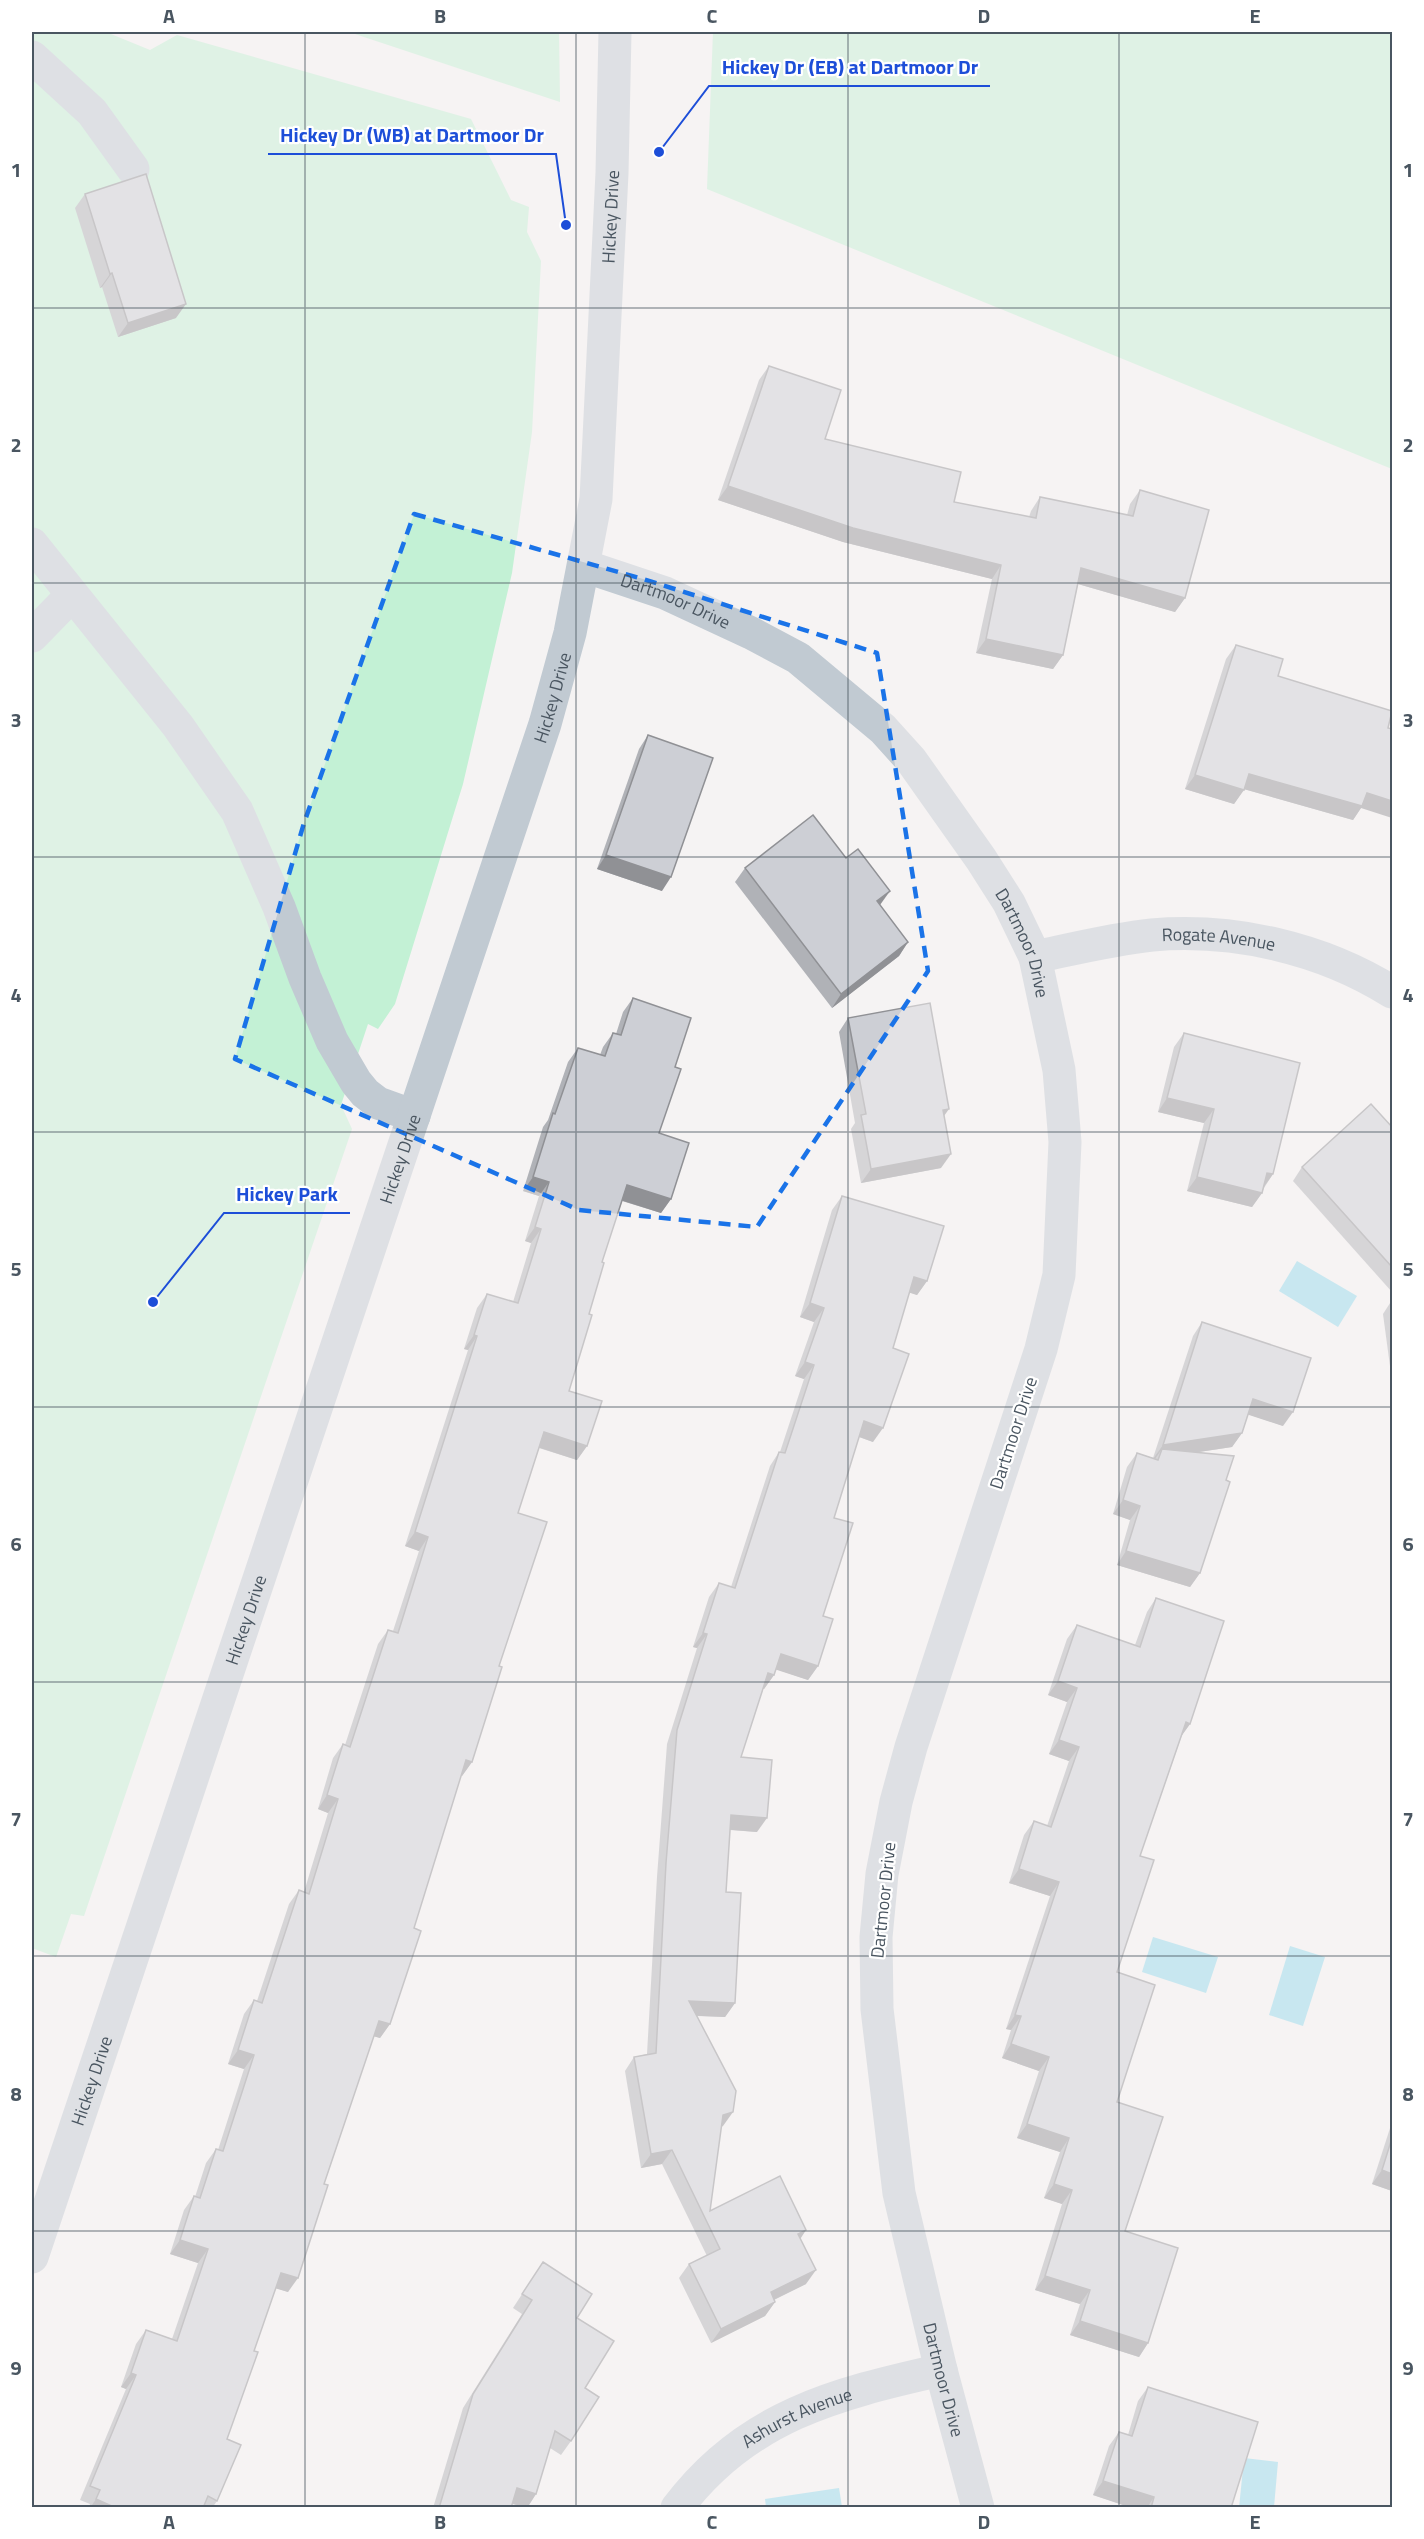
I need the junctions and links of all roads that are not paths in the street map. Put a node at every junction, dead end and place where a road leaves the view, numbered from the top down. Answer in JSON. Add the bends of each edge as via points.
{"nodes":[{"id":1,"x":615,"y":32,"type":"edge"},
{"id":2,"x":32,"y":57,"type":"edge"},
{"id":3,"x":133,"y":169,"type":"dead end"},
{"id":4,"x":32,"y":544,"type":"edge"},
{"id":5,"x":584,"y":566,"type":"junction"},
{"id":6,"x":72,"y":596,"type":"junction"},
{"id":7,"x":32,"y":636,"type":"edge"},
{"id":8,"x":1035,"y":957,"type":"junction"},
{"id":9,"x":1392,"y":992,"type":"edge"},
{"id":10,"x":414,"y":1116,"type":"junction"},
{"id":11,"x":32,"y":2256,"type":"edge"},
{"id":12,"x":940,"y":2370,"type":"junction"},
{"id":13,"x":677,"y":2508,"type":"edge"},
{"id":14,"x":978,"y":2508,"type":"edge"}],
"edges":[{"from":1,"to":5,"type":"street","name":"Hickey Drive","via":[[596,499]]},
{"from":2,"to":3,"type":"street","via":[[92,112]]},
{"from":4,"to":6,"type":"street"},
{"from":5,"to":8,"type":"street","name":"Dartmoor Drive","via":[[665,593],[798,658],[883,729],[911,760],[981,859],[1009,903]]},
{"from":5,"to":10,"type":"street","name":"Hickey Drive","via":[[545,724]]},
{"from":6,"to":7,"type":"street"},
{"from":6,"to":10,"type":"street","via":[[178,726],[237,811],[332,1041],[356,1082],[378,1103]]},
{"from":8,"to":9,"type":"street","name":"Rogate Avenue","via":[[1150,936],[1235,936],[1317,957]]},
{"from":8,"to":12,"type":"street","name":"Dartmoor Drive","via":[[1059,1070],[1065,1143],[1059,1275],[1041,1349],[911,1747],[882,1874],[876,1937],[877,2009],[899,2193]]},
{"from":10,"to":11,"type":"street","name":"Hickey Drive"},
{"from":12,"to":13,"type":"street","name":"Ashurst Avenue","via":[[863,2388],[807,2407],[748,2438],[696,2483]]},
{"from":12,"to":14,"type":"street","name":"Dartmoor Drive"}]}
